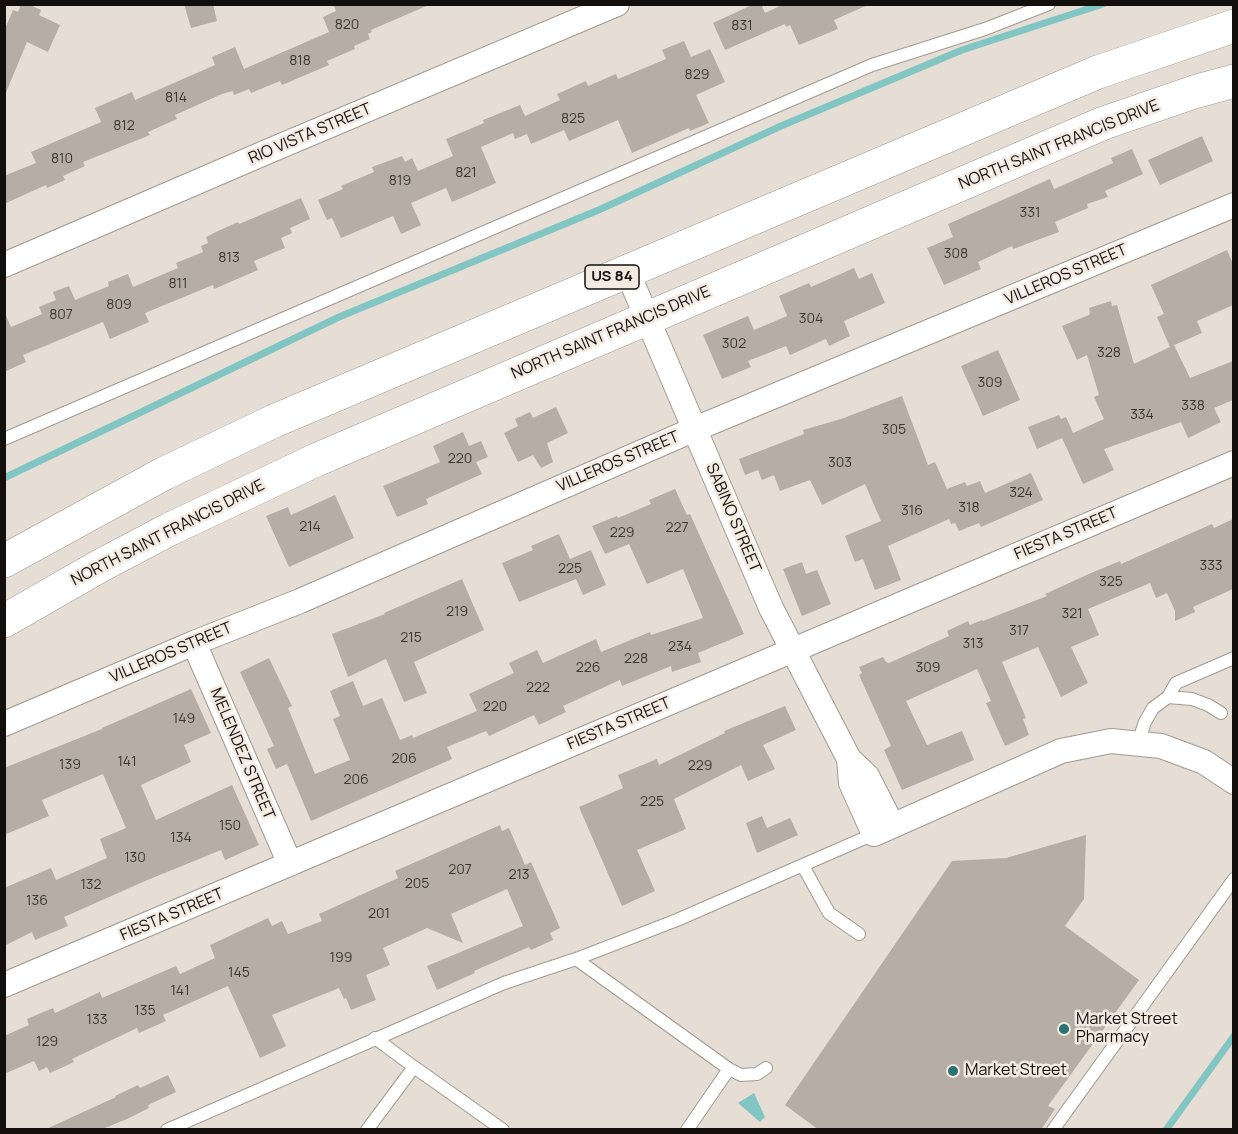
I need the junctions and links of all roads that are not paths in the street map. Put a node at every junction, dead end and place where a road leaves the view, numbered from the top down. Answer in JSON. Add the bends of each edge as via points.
{"nodes":[{"id":1,"x":617,"y":4,"type":"edge"},
{"id":2,"x":1049,"y":4,"type":"edge"},
{"id":3,"x":1233,"y":26,"type":"edge"},
{"id":4,"x":1233,"y":68,"type":"edge"},
{"id":5,"x":1233,"y":81,"type":"edge"},
{"id":6,"x":1194,"y":92,"type":"junction"},
{"id":7,"x":1233,"y":205,"type":"edge"},
{"id":8,"x":4,"y":265,"type":"edge"},
{"id":9,"x":627,"y":271,"type":"junction"},
{"id":10,"x":647,"y":318,"type":"junction"},
{"id":11,"x":695,"y":429,"type":"junction"},
{"id":12,"x":4,"y":439,"type":"edge"},
{"id":13,"x":1233,"y":463,"type":"edge"},
{"id":14,"x":4,"y":561,"type":"edge"},
{"id":15,"x":4,"y":621,"type":"edge"},
{"id":16,"x":194,"y":643,"type":"junction"},
{"id":17,"x":792,"y":650,"type":"junction"},
{"id":18,"x":1233,"y":658,"type":"edge"},
{"id":19,"x":1168,"y":697,"type":"junction"},
{"id":20,"x":1221,"y":713,"type":"dead end"},
{"id":21,"x":4,"y":724,"type":"edge"},
{"id":22,"x":1138,"y":743,"type":"junction"},
{"id":23,"x":1233,"y":782,"type":"edge"},
{"id":24,"x":883,"y":829,"type":"junction"},
{"id":25,"x":290,"y":864,"type":"junction"},
{"id":26,"x":803,"y":866,"type":"junction"},
{"id":27,"x":1233,"y":879,"type":"edge"},
{"id":28,"x":859,"y":934,"type":"dead end"},
{"id":29,"x":576,"y":959,"type":"junction"},
{"id":30,"x":4,"y":985,"type":"edge"},
{"id":31,"x":375,"y":1038,"type":"junction"},
{"id":32,"x":414,"y":1067,"type":"junction"},
{"id":33,"x":766,"y":1068,"type":"dead end"},
{"id":34,"x":729,"y":1069,"type":"junction"},
{"id":35,"x":167,"y":1130,"type":"edge"},
{"id":36,"x":367,"y":1130,"type":"edge"},
{"id":37,"x":503,"y":1130,"type":"edge"},
{"id":38,"x":687,"y":1130,"type":"edge"},
{"id":39,"x":1053,"y":1130,"type":"edge"}],
"edges":[{"from":1,"to":8,"type":"street","name":"RIO VISTA STREET"},
{"from":2,"to":12,"type":"lane","via":[[872,65]]},
{"from":3,"to":9,"type":"highway","number":"US 84","via":[[1098,72]]},
{"from":4,"to":6,"type":"highway"},
{"from":5,"to":6,"type":"highway","name":"NORTH SAINT FRANCIS DRIVE"},
{"from":6,"to":10,"type":"highway","name":"NORTH SAINT FRANCIS DRIVE","via":[[1104,123]]},
{"from":7,"to":11,"type":"street","name":"VILLEROS STREET"},
{"from":9,"to":10,"type":"street","name":"SABINO STREET"},
{"from":9,"to":14,"type":"highway","number":"US 84","via":[[236,438]]},
{"from":10,"to":11,"type":"street","name":"SABINO STREET"},
{"from":10,"to":15,"type":"highway","name":"NORTH SAINT FRANCIS DRIVE","via":[[242,494],[98,567]]},
{"from":11,"to":16,"type":"street","name":"VILLEROS STREET","via":[[300,601]]},
{"from":11,"to":17,"type":"street","name":"SABINO STREET"},
{"from":13,"to":17,"type":"street","name":"FIESTA STREET"},
{"from":16,"to":21,"type":"street","name":"VILLEROS STREET"},
{"from":16,"to":25,"type":"street","name":"MELENDEZ STREET"},
{"from":17,"to":24,"type":"street","name":"SABINO STREET","via":[[849,759],[867,776]]},
{"from":17,"to":25,"type":"street","name":"FIESTA STREET"},
{"from":18,"to":19,"type":"lane","via":[[1176,683]]},
{"from":19,"to":20,"type":"lane","via":[[1192,699]]},
{"from":19,"to":22,"type":"lane","via":[[1154,708]]},
{"from":22,"to":23,"type":"street","via":[[1161,746],[1204,762]]},
{"from":22,"to":24,"type":"street","via":[[1111,741],[1061,750]]},
{"from":24,"to":26,"type":"lane"},
{"from":25,"to":30,"type":"street","name":"FIESTA STREET"},
{"from":26,"to":28,"type":"lane","via":[[829,912]]},
{"from":26,"to":29,"type":"lane"},
{"from":27,"to":39,"type":"lane"},
{"from":29,"to":31,"type":"lane","via":[[504,983]]},
{"from":29,"to":34,"type":"lane"},
{"from":31,"to":32,"type":"lane"},
{"from":31,"to":35,"type":"lane"},
{"from":32,"to":36,"type":"lane"},
{"from":32,"to":37,"type":"lane"},
{"from":33,"to":34,"type":"lane","via":[[757,1074],[741,1075]]},
{"from":34,"to":38,"type":"lane"}]}
